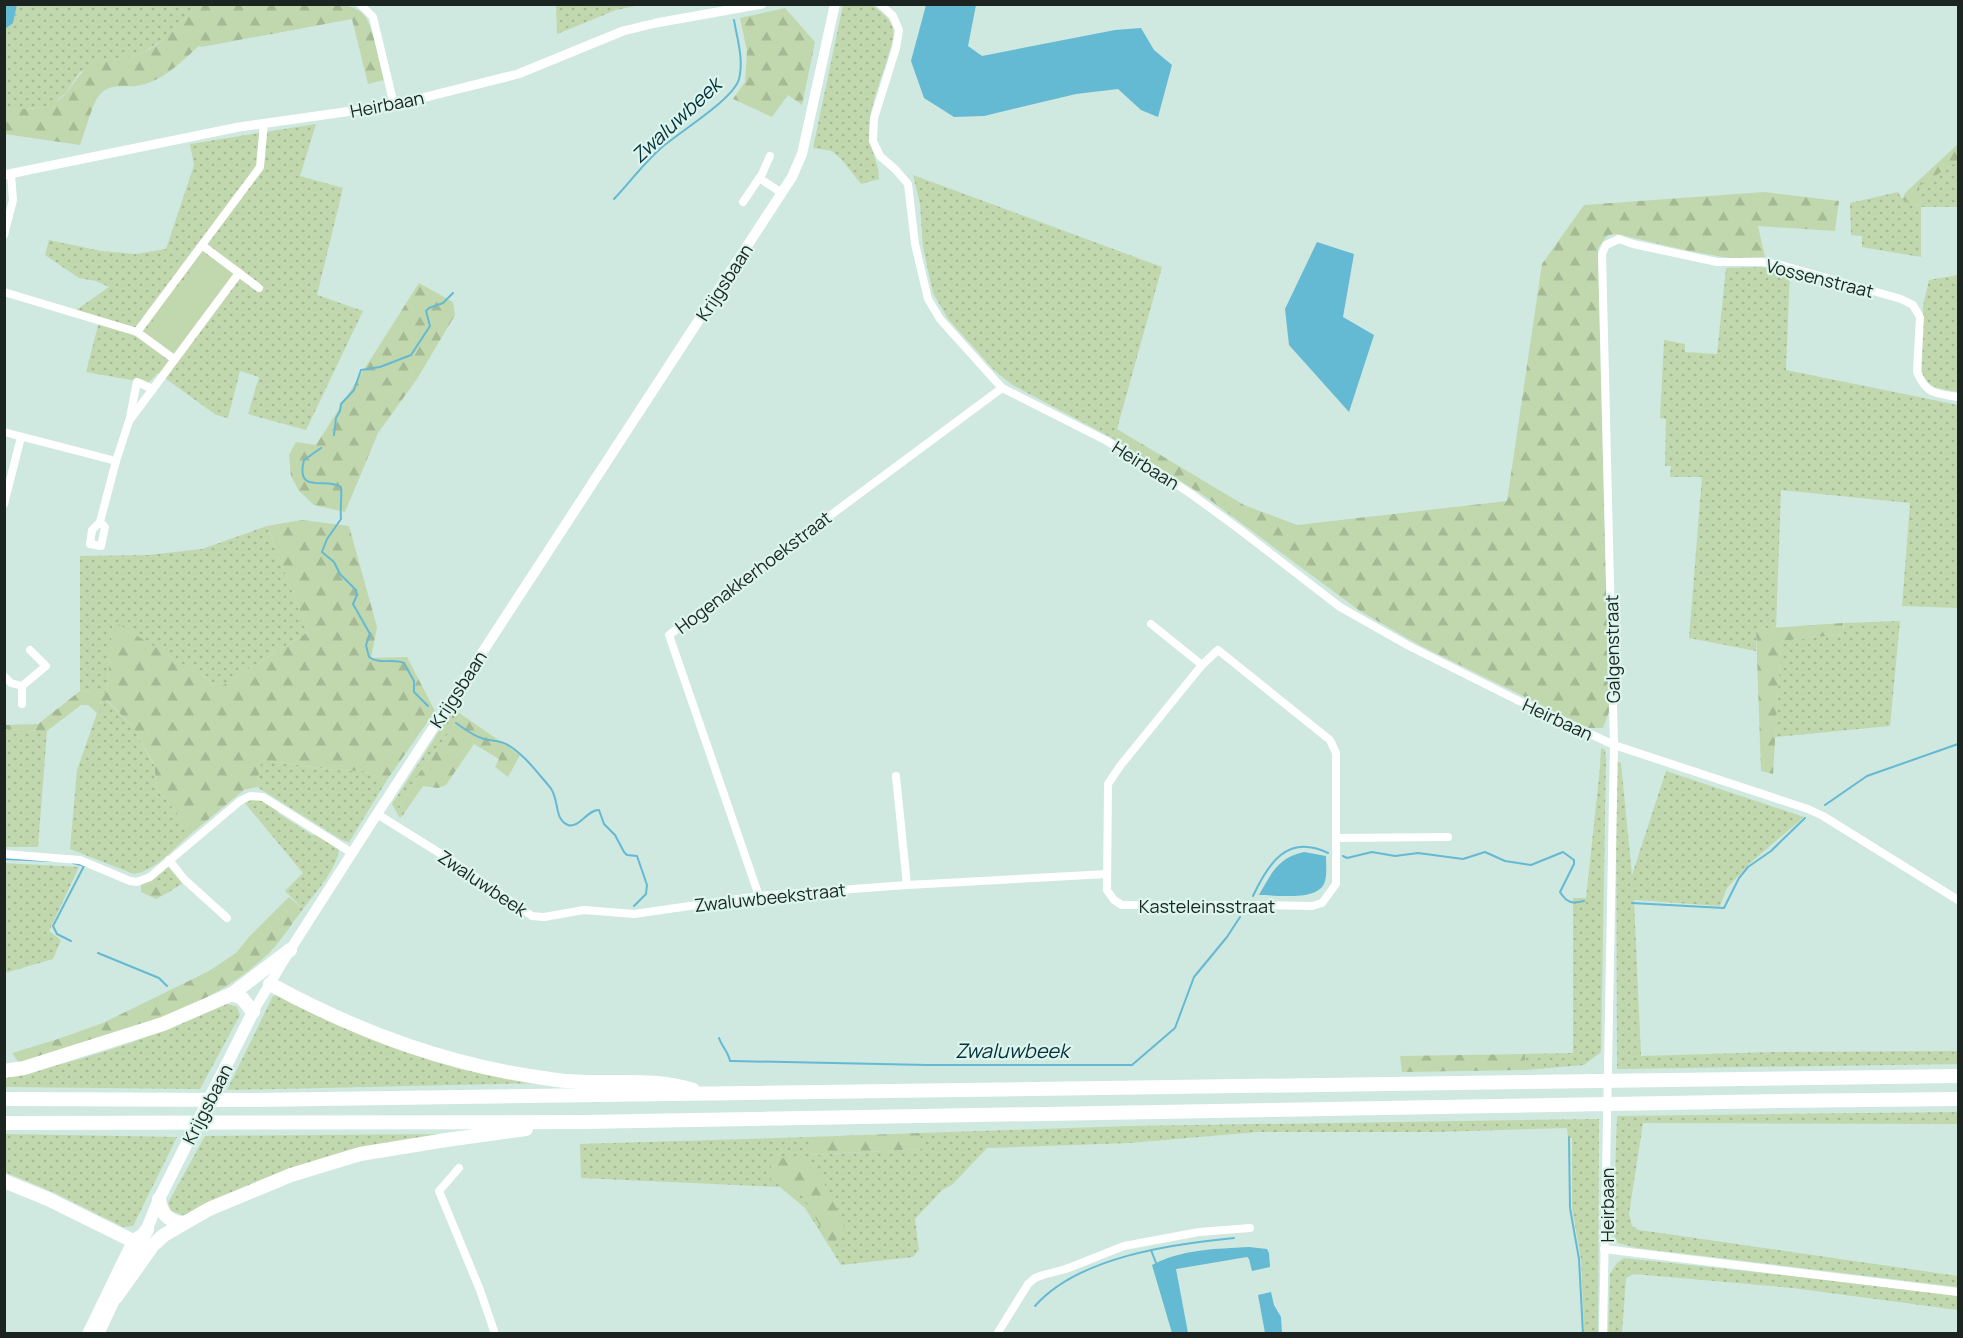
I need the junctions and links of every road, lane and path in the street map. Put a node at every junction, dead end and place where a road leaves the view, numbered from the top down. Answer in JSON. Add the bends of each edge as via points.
{"nodes":[{"id":1,"x":360,"y":4,"type":"edge"},
{"id":2,"x":762,"y":4,"type":"edge"},
{"id":3,"x":835,"y":4,"type":"edge"},
{"id":4,"x":880,"y":4,"type":"edge"},
{"id":5,"x":394,"y":105,"type":"junction"},
{"id":6,"x":264,"y":123,"type":"junction"},
{"id":7,"x":770,"y":156,"type":"dead end"},
{"id":8,"x":8,"y":174,"type":"edge"},
{"id":9,"x":759,"y":178,"type":"junction"},
{"id":10,"x":782,"y":193,"type":"junction"},
{"id":11,"x":743,"y":202,"type":"dead end"},
{"id":12,"x":4,"y":235,"type":"edge"},
{"id":13,"x":1606,"y":245,"type":"joint"},
{"id":14,"x":203,"y":246,"type":"junction"},
{"id":15,"x":240,"y":273,"type":"junction"},
{"id":16,"x":259,"y":288,"type":"dead end"},
{"id":17,"x":4,"y":292,"type":"edge"},
{"id":18,"x":137,"y":332,"type":"junction"},
{"id":19,"x":174,"y":359,"type":"junction"},
{"id":20,"x":1002,"y":388,"type":"junction"},
{"id":21,"x":153,"y":389,"type":"junction"},
{"id":22,"x":1959,"y":397,"type":"edge"},
{"id":23,"x":129,"y":421,"type":"junction"},
{"id":24,"x":4,"y":432,"type":"edge"},
{"id":25,"x":21,"y":437,"type":"junction"},
{"id":26,"x":116,"y":461,"type":"junction"},
{"id":27,"x":4,"y":504,"type":"edge"},
{"id":28,"x":100,"y":522,"type":"dead end"},
{"id":29,"x":1151,"y":624,"type":"dead end"},
{"id":30,"x":30,"y":650,"type":"dead end"},
{"id":31,"x":1202,"y":665,"type":"junction"},
{"id":32,"x":4,"y":676,"type":"edge"},
{"id":33,"x":22,"y":686,"type":"junction"},
{"id":34,"x":22,"y":705,"type":"dead end"},
{"id":35,"x":1614,"y":745,"type":"junction"},
{"id":36,"x":896,"y":776,"type":"dead end"},
{"id":37,"x":377,"y":814,"type":"junction"},
{"id":38,"x":1448,"y":837,"type":"dead end"},
{"id":39,"x":1336,"y":838,"type":"junction"},
{"id":40,"x":352,"y":853,"type":"junction"},
{"id":41,"x":4,"y":854,"type":"edge"},
{"id":42,"x":169,"y":861,"type":"junction"},
{"id":43,"x":1107,"y":874,"type":"junction"},
{"id":44,"x":907,"y":885,"type":"junction"},
{"id":45,"x":759,"y":896,"type":"junction"},
{"id":46,"x":1959,"y":900,"type":"edge"},
{"id":47,"x":634,"y":914,"type":"joint"},
{"id":48,"x":227,"y":918,"type":"dead end"},
{"id":49,"x":290,"y":950,"type":"junction"},
{"id":50,"x":270,"y":984,"type":"junction"},
{"id":51,"x":232,"y":994,"type":"junction"},
{"id":52,"x":253,"y":1012,"type":"junction"},
{"id":53,"x":4,"y":1071,"type":"edge"},
{"id":54,"x":1959,"y":1076,"type":"edge"},
{"id":55,"x":704,"y":1094,"type":"junction"},
{"id":56,"x":4,"y":1099,"type":"edge"},
{"id":57,"x":1959,"y":1099,"type":"edge"},
{"id":58,"x":584,"y":1122,"type":"junction"},
{"id":59,"x":4,"y":1123,"type":"edge"},
{"id":60,"x":459,"y":1168,"type":"dead end"},
{"id":61,"x":4,"y":1181,"type":"edge"},
{"id":62,"x":159,"y":1199,"type":"junction"},
{"id":63,"x":181,"y":1224,"type":"junction"},
{"id":64,"x":1250,"y":1228,"type":"dead end"},
{"id":65,"x":147,"y":1230,"type":"junction"},
{"id":66,"x":132,"y":1241,"type":"junction"},
{"id":67,"x":1604,"y":1249,"type":"junction"},
{"id":68,"x":1959,"y":1292,"type":"edge"},
{"id":69,"x":116,"y":1297,"type":"junction"},
{"id":70,"x":87,"y":1334,"type":"edge"},
{"id":71,"x":98,"y":1334,"type":"edge"},
{"id":72,"x":495,"y":1334,"type":"edge"},
{"id":73,"x":997,"y":1334,"type":"edge"},
{"id":74,"x":1603,"y":1334,"type":"edge"}],
"edges":[{"from":1,"to":5,"type":"street","via":[[373,17]]},
{"from":2,"to":5,"type":"street","name":"Heirbaan","via":[[623,32],[503,79]]},
{"from":3,"to":10,"type":"main road","name":"Krijgsbaan","via":[[802,154]]},
{"from":4,"to":20,"type":"street","name":"Heirbaan","via":[[893,16],[899,30],[874,118],[873,141],[880,156],[908,184],[915,244],[928,299],[940,319]]},
{"from":5,"to":6,"type":"street","name":"Heirbaan"},
{"from":6,"to":8,"type":"street","name":"Heirbaan"},
{"from":6,"to":14,"type":"street","via":[[260,167]]},
{"from":7,"to":9,"type":"street"},
{"from":8,"to":12,"type":"street","via":[[13,200]]},
{"from":9,"to":10,"type":"street"},
{"from":9,"to":11,"type":"street"},
{"from":10,"to":37,"type":"main road","name":"Krijgsbaan"},
{"from":13,"to":22,"type":"street","name":"Vossenstraat","via":[[1619,239],[1717,262],[1781,265],[1901,299],[1913,305],[1920,317],[1917,372],[1926,389]]},
{"from":13,"to":35,"type":"street","name":"Galgenstraat","via":[[1602,254]]},
{"from":14,"to":15,"type":"street"},
{"from":14,"to":18,"type":"street"},
{"from":15,"to":16,"type":"street"},
{"from":15,"to":19,"type":"street"},
{"from":17,"to":18,"type":"street"},
{"from":18,"to":19,"type":"street"},
{"from":19,"to":21,"type":"street"},
{"from":20,"to":35,"type":"street","name":"Heirbaan","via":[[1105,440],[1164,476],[1340,607],[1459,672]]},
{"from":20,"to":45,"type":"street","name":"Hogenakkerhoekstraat","via":[[669,635]]},
{"from":21,"to":23,"type":"street"},
{"from":21,"to":23,"type":"street","via":[[137,382]]},
{"from":23,"to":26,"type":"street"},
{"from":24,"to":25,"type":"street"},
{"from":25,"to":26,"type":"street"},
{"from":25,"to":27,"type":"street"},
{"from":26,"to":28,"type":"street"},
{"from":29,"to":31,"type":"street"},
{"from":30,"to":33,"type":"street","via":[[46,666]]},
{"from":31,"to":39,"type":"street","name":"Kasteleinsstraat","via":[[1218,650],[1330,740],[1335,753]]},
{"from":31,"to":43,"type":"street","name":"Kasteleinsstraat","via":[[1108,784]]},
{"from":32,"to":33,"type":"street","via":[[11,684]]},
{"from":33,"to":34,"type":"street"},
{"from":35,"to":46,"type":"street","via":[[1808,809]]},
{"from":35,"to":67,"type":"street","name":"Heirbaan"},
{"from":36,"to":44,"type":"street"},
{"from":37,"to":40,"type":"main road","name":"Krijgsbaan"},
{"from":37,"to":47,"type":"street","name":"Zwaluwbeek","via":[[532,916],[584,910]]},
{"from":38,"to":39,"type":"street"},
{"from":39,"to":43,"type":"street","name":"Kasteleinsstraat","via":[[1336,884],[1322,903],[1312,906],[1122,906],[1107,890]]},
{"from":40,"to":42,"type":"street","via":[[254,795],[240,801]]},
{"from":40,"to":49,"type":"main road","name":"Krijgsbaan"},
{"from":41,"to":42,"type":"street","via":[[80,860],[137,882]]},
{"from":42,"to":48,"type":"street"},
{"from":43,"to":44,"type":"street","name":"Zwaluwbeekstraat"},
{"from":44,"to":45,"type":"street","name":"Zwaluwbeekstraat"},
{"from":45,"to":47,"type":"street","name":"Zwaluwbeekstraat"},
{"from":49,"to":50,"type":"main road","name":"Krijgsbaan"},
{"from":49,"to":51,"type":"highway"},
{"from":50,"to":52,"type":"main road","name":"Krijgsbaan"},
{"from":50,"to":55,"type":"highway","via":[[400,1044],[443,1058],[561,1081],[675,1084]]},
{"from":51,"to":52,"type":"highway","via":[[242,998]]},
{"from":51,"to":53,"type":"highway","via":[[163,1024]]},
{"from":52,"to":62,"type":"main road","name":"Krijgsbaan"},
{"from":54,"to":55,"type":"highway"},
{"from":55,"to":56,"type":"highway"},
{"from":57,"to":58,"type":"highway"},
{"from":58,"to":59,"type":"highway"},
{"from":58,"to":63,"type":"highway","via":[[360,1154],[291,1175]]},
{"from":60,"to":72,"type":"street","via":[[439,1191]]},
{"from":61,"to":66,"type":"highway"},
{"from":62,"to":63,"type":"highway","via":[[164,1214]]},
{"from":62,"to":65,"type":"main road","name":"Krijgsbaan"},
{"from":62,"to":66,"type":"main road","name":"Krijgsbaan"},
{"from":63,"to":69,"type":"highway","via":[[153,1245]]},
{"from":64,"to":73,"type":"street","via":[[1198,1232],[1124,1246],[1035,1278]]},
{"from":65,"to":66,"type":"highway"},
{"from":65,"to":69,"type":"main road","name":"Krijgsbaan"},
{"from":66,"to":70,"type":"main road","name":"Krijgsbaan"},
{"from":67,"to":68,"type":"street","name":"Heirbaan"},
{"from":67,"to":74,"type":"street"},
{"from":69,"to":71,"type":"main road","name":"Krijgsbaan"}]}
